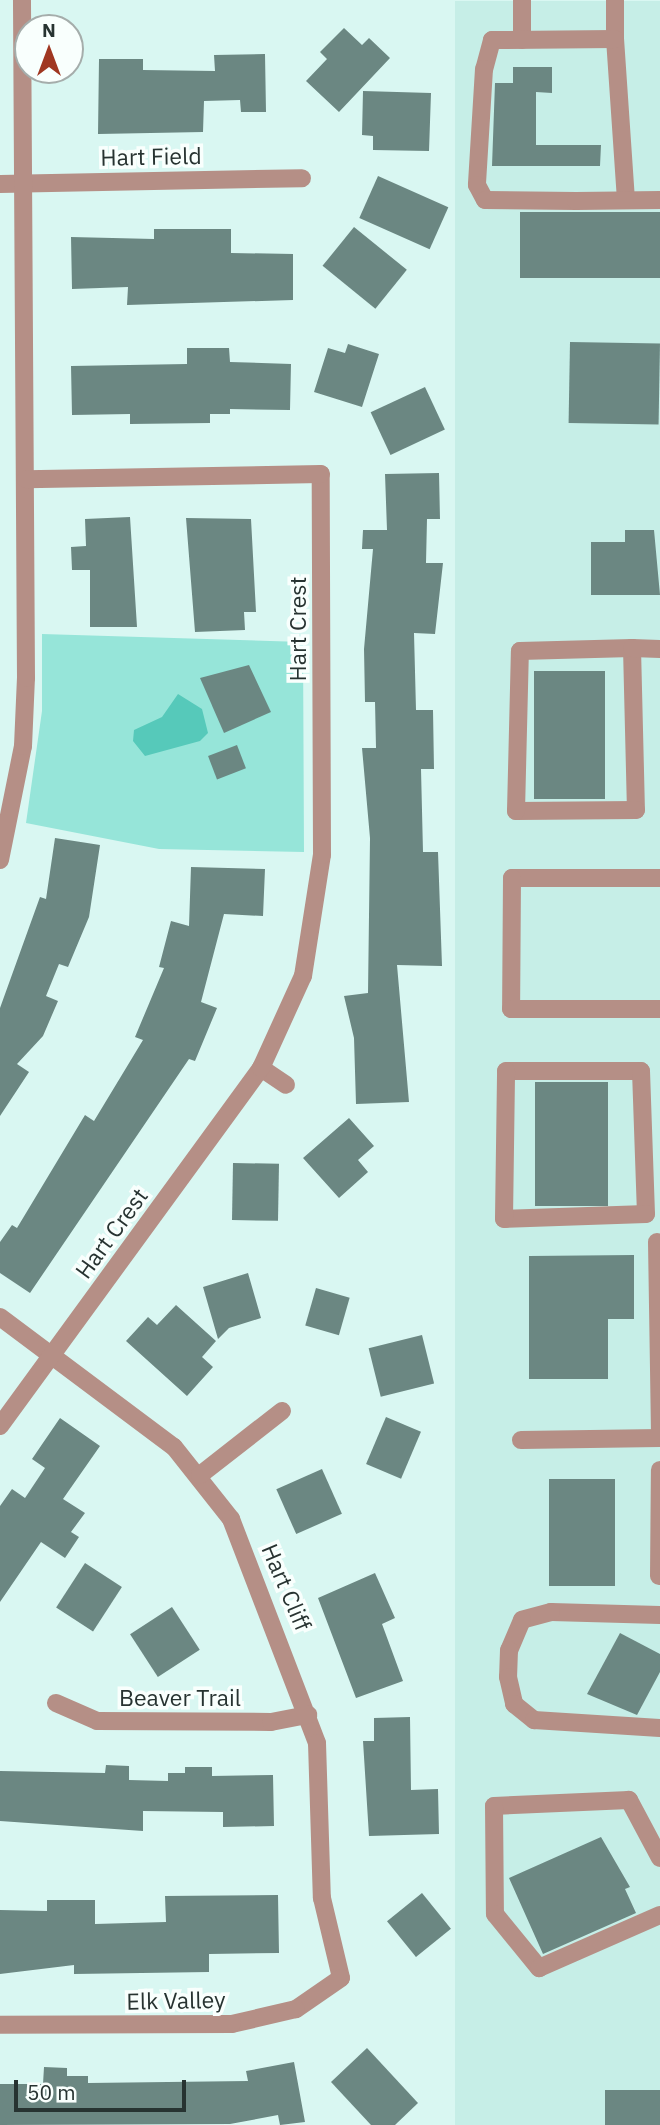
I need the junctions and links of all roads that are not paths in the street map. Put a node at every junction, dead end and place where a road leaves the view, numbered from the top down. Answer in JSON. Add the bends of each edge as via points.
{"nodes":[{"id":1,"x":22,"y":0,"type":"edge"},
{"id":2,"x":522,"y":0,"type":"edge"},
{"id":3,"x":615,"y":0,"type":"edge"},
{"id":4,"x":615,"y":39,"type":"junction"},
{"id":5,"x":522,"y":40,"type":"junction"},
{"id":6,"x":302,"y":178,"type":"dead end"},
{"id":7,"x":24,"y":183,"type":"junction"},
{"id":8,"x":0,"y":184,"type":"edge"},
{"id":9,"x":626,"y":201,"type":"junction"},
{"id":10,"x":660,"y":201,"type":"edge"},
{"id":11,"x":26,"y":479,"type":"junction"},
{"id":12,"x":632,"y":648,"type":"junction"},
{"id":13,"x":660,"y":649,"type":"edge"},
{"id":14,"x":0,"y":860,"type":"edge"},
{"id":15,"x":660,"y":878,"type":"edge"},
{"id":16,"x":660,"y":1009,"type":"edge"},
{"id":17,"x":261,"y":1068,"type":"junction"},
{"id":18,"x":286,"y":1085,"type":"dead end"},
{"id":19,"x":652,"y":1170,"type":"edge"},
{"id":20,"x":657,"y":1242,"type":"dead end"},
{"id":21,"x":0,"y":1317,"type":"edge"},
{"id":22,"x":53,"y":1355,"type":"junction"},
{"id":23,"x":282,"y":1411,"type":"dead end"},
{"id":24,"x":0,"y":1426,"type":"edge"},
{"id":25,"x":660,"y":1429,"type":"edge"},
{"id":26,"x":660,"y":1438,"type":"edge"},
{"id":27,"x":522,"y":1440,"type":"dead end"},
{"id":28,"x":660,"y":1470,"type":"edge"},
{"id":29,"x":200,"y":1475,"type":"junction"},
{"id":30,"x":659,"y":1576,"type":"edge"},
{"id":31,"x":660,"y":1615,"type":"edge"},
{"id":32,"x":56,"y":1703,"type":"dead end"},
{"id":33,"x":308,"y":1715,"type":"junction"},
{"id":34,"x":660,"y":1728,"type":"edge"},
{"id":35,"x":660,"y":1858,"type":"edge"},
{"id":36,"x":660,"y":1915,"type":"edge"},
{"id":37,"x":341,"y":1978,"type":"joint"},
{"id":38,"x":0,"y":2025,"type":"edge"}],
"edges":[{"from":1,"to":7,"type":"street"},
{"from":2,"to":5,"type":"street"},
{"from":3,"to":4,"type":"street"},
{"from":4,"to":5,"type":"street"},
{"from":4,"to":9,"type":"street"},
{"from":5,"to":9,"type":"street","via":[[492,40],[484,69],[477,185],[485,200]]},
{"from":6,"to":7,"type":"street","name":"Hart Field"},
{"from":7,"to":8,"type":"street","name":"Hart Field"},
{"from":7,"to":11,"type":"street"},
{"from":9,"to":10,"type":"street"},
{"from":11,"to":14,"type":"street","via":[[23,746]]},
{"from":11,"to":17,"type":"street","name":"Hart Crest","via":[[321,474],[320,896],[303,976]]},
{"from":12,"to":12,"type":"street","via":[[636,810],[516,811],[520,651]]},
{"from":12,"to":13,"type":"street"},
{"from":15,"to":16,"type":"street","via":[[512,878],[511,996],[511,1009]]},
{"from":17,"to":18,"type":"street"},
{"from":17,"to":22,"type":"street","name":"Hart Crest"},
{"from":19,"to":19,"type":"street","via":[[646,1214],[504,1219],[506,1071],[641,1070]]},
{"from":20,"to":25,"type":"street"},
{"from":21,"to":22,"type":"street","name":"Hart Cliff"},
{"from":22,"to":24,"type":"street","name":"Hart Crest"},
{"from":22,"to":29,"type":"street","name":"Hart Cliff"},
{"from":23,"to":29,"type":"street"},
{"from":26,"to":27,"type":"street"},
{"from":28,"to":30,"type":"street"},
{"from":29,"to":33,"type":"street","name":"Hart Cliff","via":[[231,1519],[262,1587]]},
{"from":31,"to":34,"type":"street","via":[[551,1612],[522,1620],[509,1650],[509,1676],[514,1704],[534,1720]]},
{"from":32,"to":33,"type":"street","name":"Beaver Trail","via":[[97,1721],[271,1722]]},
{"from":33,"to":37,"type":"street","name":"Hart Cliff","via":[[322,1773],[323,1910]]},
{"from":35,"to":36,"type":"street","via":[[629,1800],[494,1806],[495,1913],[539,1968]]},
{"from":37,"to":38,"type":"street","name":"Elk Valley","via":[[296,2009],[232,2024]]}]}
